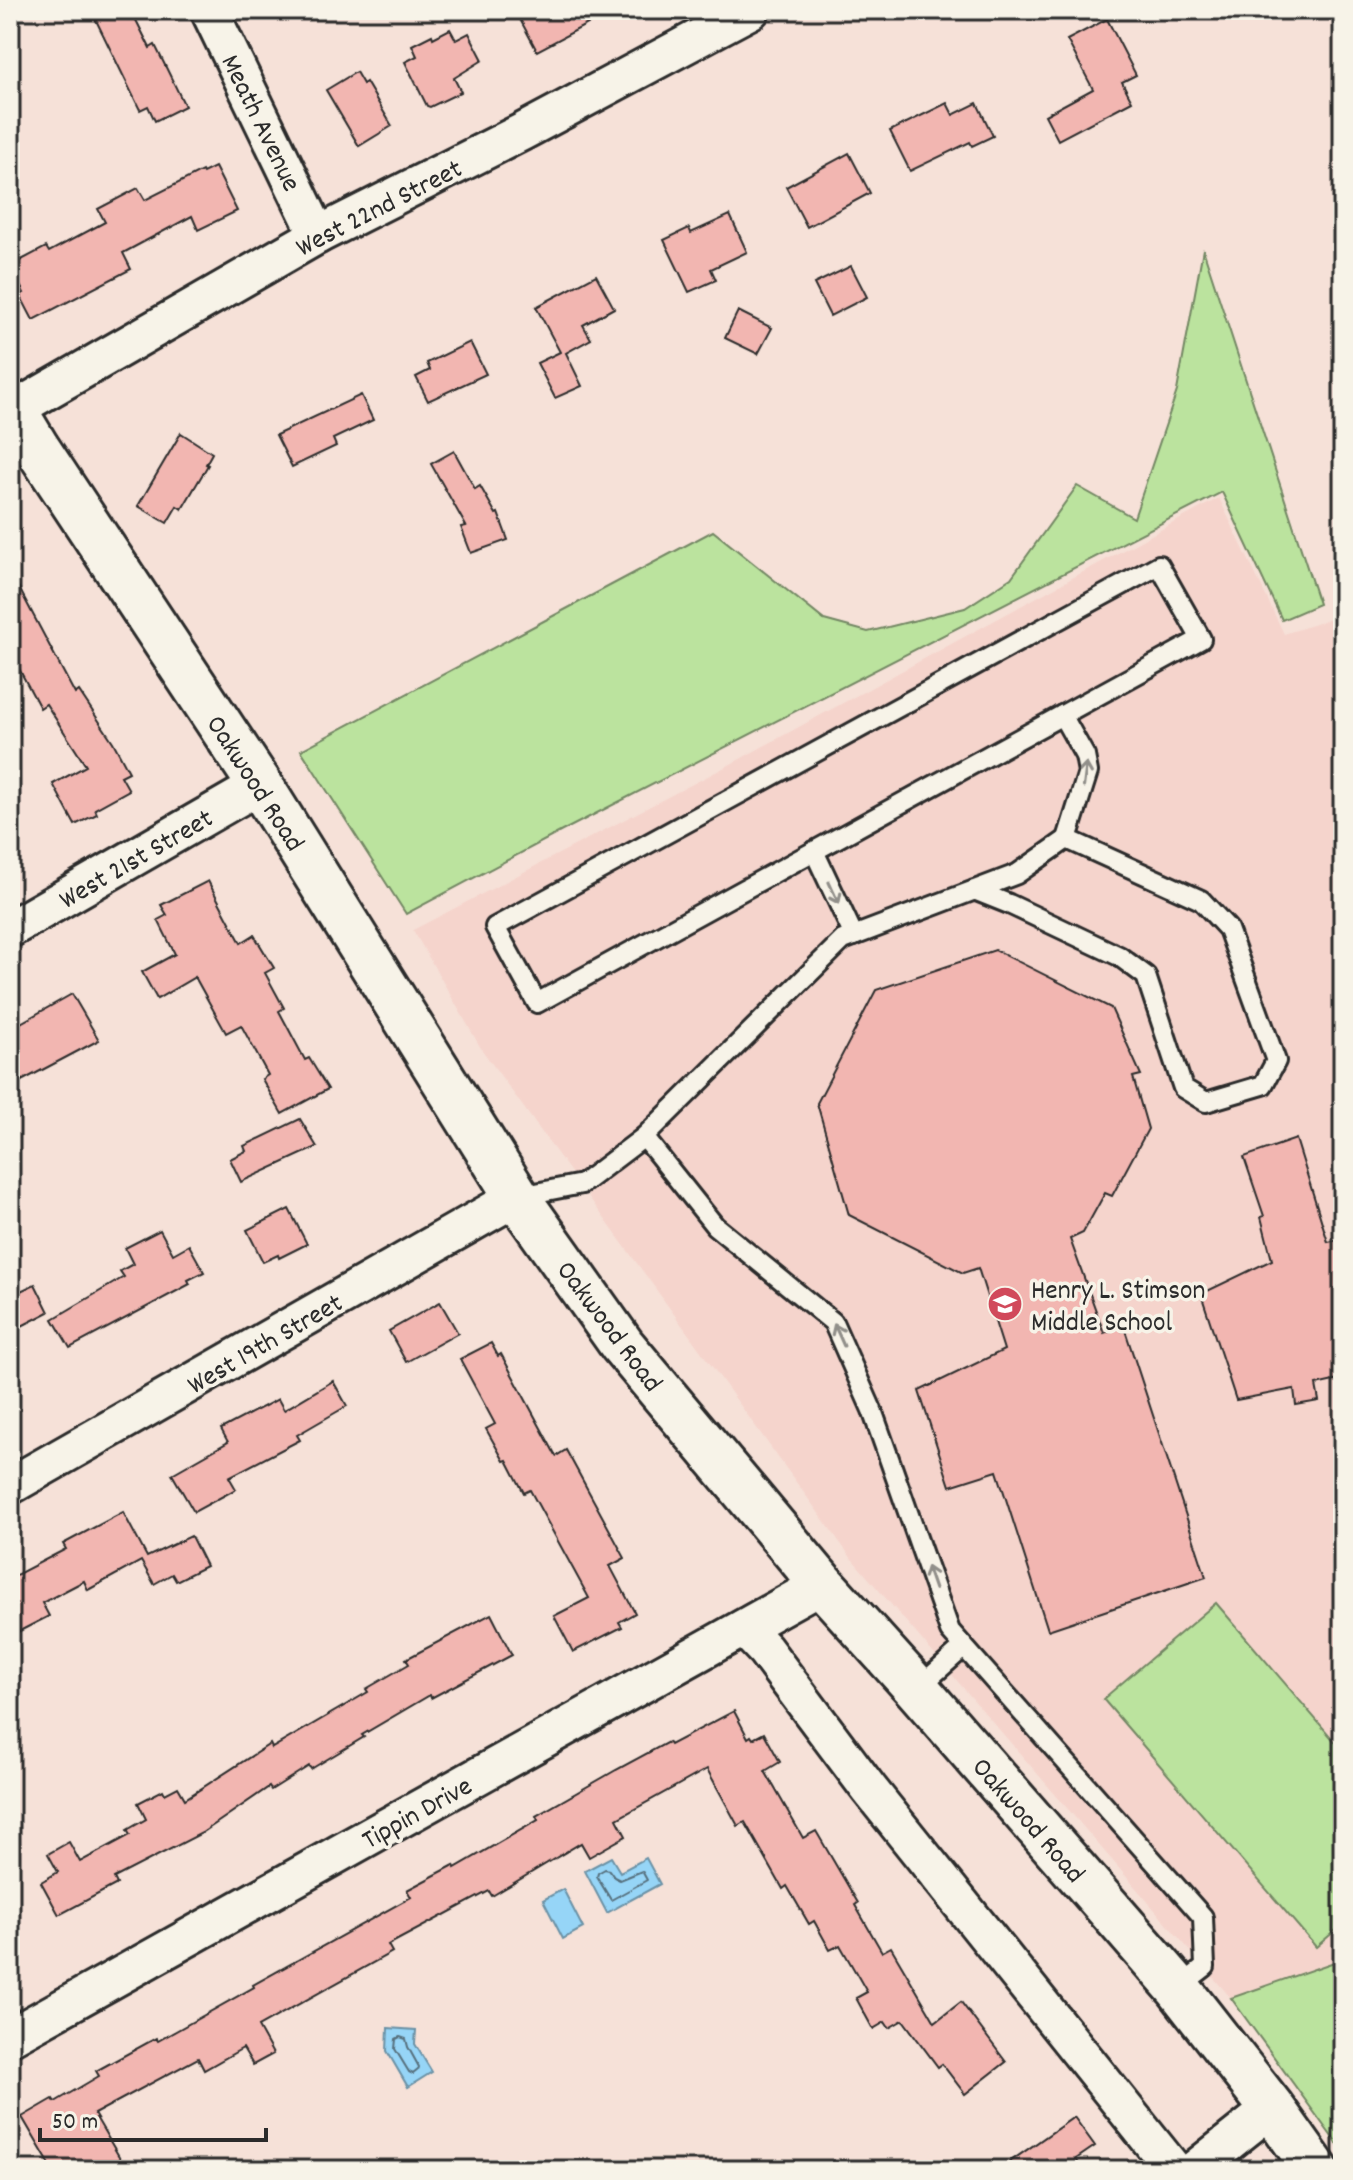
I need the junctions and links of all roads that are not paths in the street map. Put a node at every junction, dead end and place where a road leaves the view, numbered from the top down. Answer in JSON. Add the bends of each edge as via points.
{"nodes":[{"id":1,"x":209,"y":10,"type":"edge"},
{"id":2,"x":751,"y":10,"type":"edge"},
{"id":3,"x":318,"y":235,"type":"junction"},
{"id":4,"x":12,"y":408,"type":"edge"},
{"id":5,"x":1062,"y":715,"type":"junction"},
{"id":6,"x":260,"y":785,"type":"junction"},
{"id":7,"x":1067,"y":839,"type":"junction"},
{"id":8,"x":814,"y":851,"type":"junction"},
{"id":9,"x":974,"y":890,"type":"junction"},
{"id":10,"x":10,"y":929,"type":"edge"},
{"id":11,"x":854,"y":936,"type":"junction"},
{"id":12,"x":644,"y":1137,"type":"junction"},
{"id":13,"x":517,"y":1197,"type":"junction"},
{"id":14,"x":10,"y":1486,"type":"edge"},
{"id":15,"x":822,"y":1584,"type":"junction"},
{"id":16,"x":744,"y":1628,"type":"junction"},
{"id":17,"x":964,"y":1647,"type":"junction"},
{"id":18,"x":917,"y":1689,"type":"junction"},
{"id":19,"x":1178,"y":1988,"type":"junction"},
{"id":20,"x":10,"y":2037,"type":"edge"},
{"id":21,"x":1272,"y":2108,"type":"junction"},
{"id":22,"x":1174,"y":2170,"type":"edge"},
{"id":23,"x":1194,"y":2170,"type":"edge"},
{"id":24,"x":1316,"y":2170,"type":"edge"}],
"edges":[{"from":1,"to":3,"type":"street","name":"Meath Avenue"},
{"from":2,"to":3,"type":"street","name":"West 22nd Street"},
{"from":3,"to":4,"type":"street","name":"West 22nd Street"},
{"from":4,"to":6,"type":"main road","name":"Oakwood Road"},
{"from":7,"to":5,"type":"lane","one_way":true,"via":[[1088,772]]},
{"from":5,"to":8,"type":"lane"},
{"from":5,"to":8,"type":"lane","via":[[1201,639],[1159,565],[495,927],[537,1003]]},
{"from":6,"to":10,"type":"street","name":"West 21st Street"},
{"from":6,"to":13,"type":"main road","name":"Oakwood Road"},
{"from":7,"to":9,"type":"lane","via":[[1017,874]]},
{"from":7,"to":9,"type":"lane","via":[[1201,900],[1228,929],[1276,1061],[1263,1085],[1206,1102],[1183,1088],[1146,976],[1119,956]]},
{"from":8,"to":11,"type":"lane","one_way":true},
{"from":9,"to":11,"type":"lane"},
{"from":11,"to":12,"type":"lane","via":[[843,940]]},
{"from":12,"to":13,"type":"lane","via":[[582,1184]]},
{"from":17,"to":12,"type":"lane","one_way":true,"via":[[950,1631],[872,1410],[833,1322],[715,1226]]},
{"from":13,"to":14,"type":"street","name":"West 19th Street"},
{"from":13,"to":15,"type":"main road","name":"Oakwood Road","via":[[622,1345]]},
{"from":15,"to":16,"type":"street","name":"Tippin Drive"},
{"from":15,"to":18,"type":"main road","name":"Oakwood Road"},
{"from":16,"to":20,"type":"street","name":"Tippin Drive"},
{"from":16,"to":22,"type":"street"},
{"from":17,"to":18,"type":"lane"},
{"from":17,"to":19,"type":"lane","via":[[1203,1917],[1205,1967]]},
{"from":18,"to":19,"type":"main road","name":"Oakwood Road"},
{"from":19,"to":21,"type":"main road","name":"Oakwood Road"},
{"from":21,"to":23,"type":"street"},
{"from":21,"to":24,"type":"main road","name":"Oakwood Road"}]}
